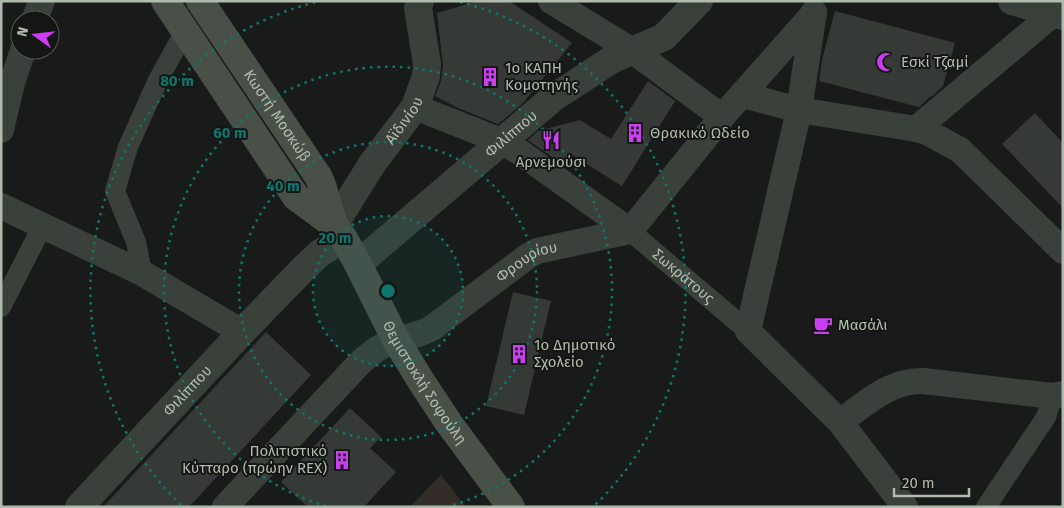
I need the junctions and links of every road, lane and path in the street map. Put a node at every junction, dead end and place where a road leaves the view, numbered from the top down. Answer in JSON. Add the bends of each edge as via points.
{"nodes":[{"id":1,"x":165,"y":1,"type":"edge"},
{"id":2,"x":200,"y":1,"type":"edge"},
{"id":3,"x":420,"y":1,"type":"edge"},
{"id":4,"x":551,"y":1,"type":"edge"},
{"id":5,"x":699,"y":1,"type":"edge"},
{"id":6,"x":1012,"y":1,"type":"edge"},
{"id":7,"x":815,"y":7,"type":"edge"},
{"id":8,"x":1060,"y":10,"type":"edge"},
{"id":9,"x":185,"y":31,"type":"junction"},
{"id":10,"x":633,"y":51,"type":"junction"},
{"id":11,"x":20,"y":60,"type":"edge"},
{"id":12,"x":743,"y":95,"type":"junction"},
{"id":13,"x":415,"y":107,"type":"junction"},
{"id":14,"x":799,"y":110,"type":"junction"},
{"id":15,"x":722,"y":117,"type":"junction"},
{"id":16,"x":916,"y":128,"type":"junction"},
{"id":17,"x":1,"y":130,"type":"edge"},
{"id":18,"x":501,"y":141,"type":"junction"},
{"id":19,"x":1,"y":206,"type":"edge"},
{"id":20,"x":43,"y":225,"type":"junction"},
{"id":21,"x":630,"y":231,"type":"junction"},
{"id":22,"x":339,"y":232,"type":"junction"},
{"id":23,"x":1063,"y":251,"type":"edge"},
{"id":24,"x":358,"y":264,"type":"junction"},
{"id":25,"x":142,"y":273,"type":"junction"},
{"id":26,"x":1,"y":307,"type":"edge"},
{"id":27,"x":748,"y":331,"type":"junction"},
{"id":28,"x":242,"y":332,"type":"junction"},
{"id":29,"x":396,"y":340,"type":"junction"},
{"id":30,"x":1058,"y":395,"type":"edge"},
{"id":31,"x":840,"y":422,"type":"junction"},
{"id":32,"x":80,"y":507,"type":"edge"},
{"id":33,"x":225,"y":507,"type":"edge"},
{"id":34,"x":511,"y":507,"type":"edge"},
{"id":35,"x":905,"y":507,"type":"edge"},
{"id":36,"x":986,"y":507,"type":"edge"}],
"edges":[{"from":1,"to":9,"type":"main road","name":"Κωστή Μοσκώβ"},
{"from":2,"to":22,"type":"main road","name":"Κωστή Μοσκώβ","via":[[318,176]]},
{"from":3,"to":13,"type":"street","name":"Αϊδινίου","via":[[418,8],[427,64]]},
{"from":4,"to":10,"type":"street"},
{"from":5,"to":10,"type":"street","name":"Φιλίππου","via":[[664,37]]},
{"from":6,"to":8,"type":"street"},
{"from":7,"to":12,"type":"street"},
{"from":7,"to":14,"type":"street"},
{"from":8,"to":16,"type":"street"},
{"from":9,"to":22,"type":"main road","name":"Κωστή Μοσκώβ","via":[[296,197]]},
{"from":9,"to":25,"type":"street","via":[[158,80],[132,139],[115,191],[136,242]]},
{"from":10,"to":15,"type":"street"},
{"from":10,"to":18,"type":"street","name":"Φιλίππου","via":[[596,69],[553,98]]},
{"from":11,"to":17,"type":"street"},
{"from":12,"to":14,"type":"street"},
{"from":12,"to":15,"type":"street"},
{"from":13,"to":18,"type":"street","name":"Σωκράτους"},
{"from":13,"to":22,"type":"street","name":"Αϊδινίου","via":[[372,164]]},
{"from":14,"to":16,"type":"street"},
{"from":14,"to":27,"type":"street"},
{"from":15,"to":21,"type":"street"},
{"from":16,"to":23,"type":"street","via":[[960,150]]},
{"from":18,"to":21,"type":"street","name":"Σωκράτους"},
{"from":18,"to":24,"type":"street","name":"Φιλίππου"},
{"from":19,"to":20,"type":"street"},
{"from":20,"to":25,"type":"street"},
{"from":20,"to":26,"type":"street"},
{"from":21,"to":27,"type":"street","name":"Σωκράτους"},
{"from":21,"to":29,"type":"street","name":"Φρουρίου","via":[[537,251],[432,328]]},
{"from":22,"to":24,"type":"main road","name":"Θεμιστοκλή Σοφούλη"},
{"from":22,"to":28,"type":"street","name":"Φιλίππου"},
{"from":24,"to":29,"type":"main road","name":"Θεμιστοκλή Σοφούλη"},
{"from":25,"to":28,"type":"street"},
{"from":27,"to":31,"type":"street","name":"Σωκράτους"},
{"from":28,"to":32,"type":"street","name":"Φιλίππου"},
{"from":29,"to":33,"type":"street","name":"Φρουρίου","via":[[380,347],[357,366]]},
{"from":29,"to":34,"type":"main road","name":"Θεμιστοκλή Σοφούλη","via":[[448,422]]},
{"from":30,"to":31,"type":"street","via":[[907,381],[891,387]]},
{"from":30,"to":36,"type":"street"},
{"from":31,"to":35,"type":"street","name":"Σωκράτους"}]}
